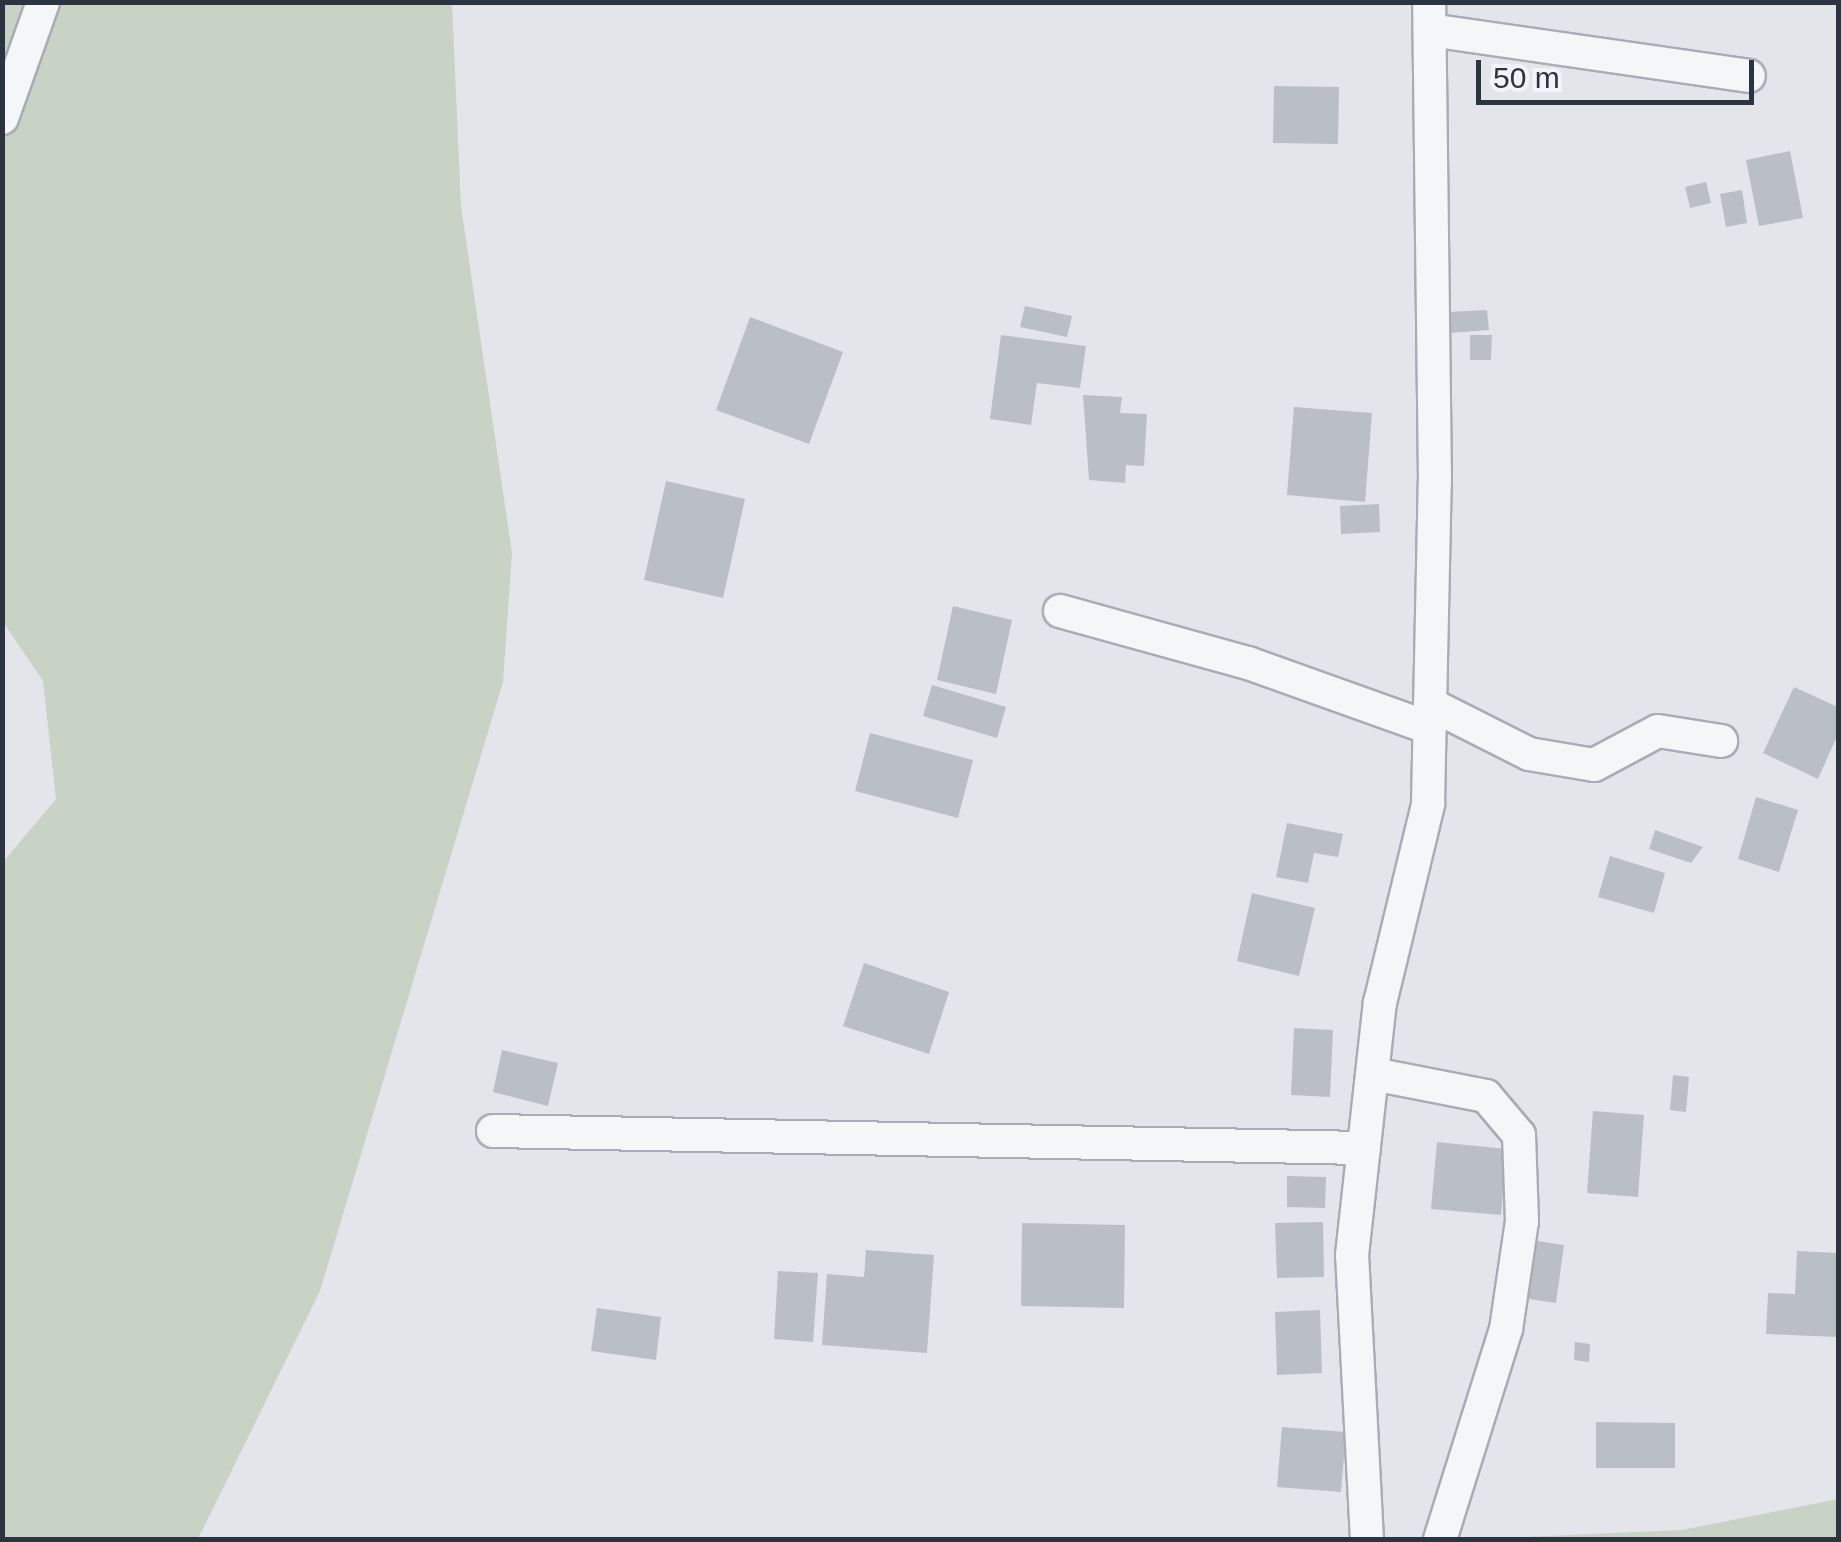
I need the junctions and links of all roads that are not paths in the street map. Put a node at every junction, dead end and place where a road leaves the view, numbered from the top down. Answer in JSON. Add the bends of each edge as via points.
{"nodes":[{"id":1,"x":43,"y":2,"type":"edge"},
{"id":2,"x":1429,"y":16,"type":"edge"},
{"id":3,"x":1748,"y":76,"type":"dead end"},
{"id":4,"x":2,"y":118,"type":"edge"},
{"id":5,"x":1060,"y":611,"type":"dead end"},
{"id":6,"x":1430,"y":716,"type":"junction"},
{"id":7,"x":1722,"y":741,"type":"dead end"},
{"id":8,"x":1372,"y":1074,"type":"junction"},
{"id":9,"x":492,"y":1131,"type":"dead end"},
{"id":10,"x":1364,"y":1148,"type":"junction"},
{"id":11,"x":1367,"y":1540,"type":"edge"},
{"id":12,"x":1440,"y":1540,"type":"edge"}],
"edges":[{"from":1,"to":4,"type":"street"},
{"from":2,"to":3,"type":"street"},
{"from":2,"to":6,"type":"street"},
{"from":5,"to":6,"type":"street"},
{"from":6,"to":7,"type":"street","via":[[1529,754],[1594,765],[1658,731]]},
{"from":6,"to":8,"type":"street","via":[[1428,804]]},
{"from":8,"to":10,"type":"street"},
{"from":8,"to":12,"type":"street","via":[[1486,1096],[1519,1135],[1522,1221],[1506,1329]]},
{"from":9,"to":10,"type":"street"},
{"from":10,"to":11,"type":"street","via":[[1352,1255]]}]}
